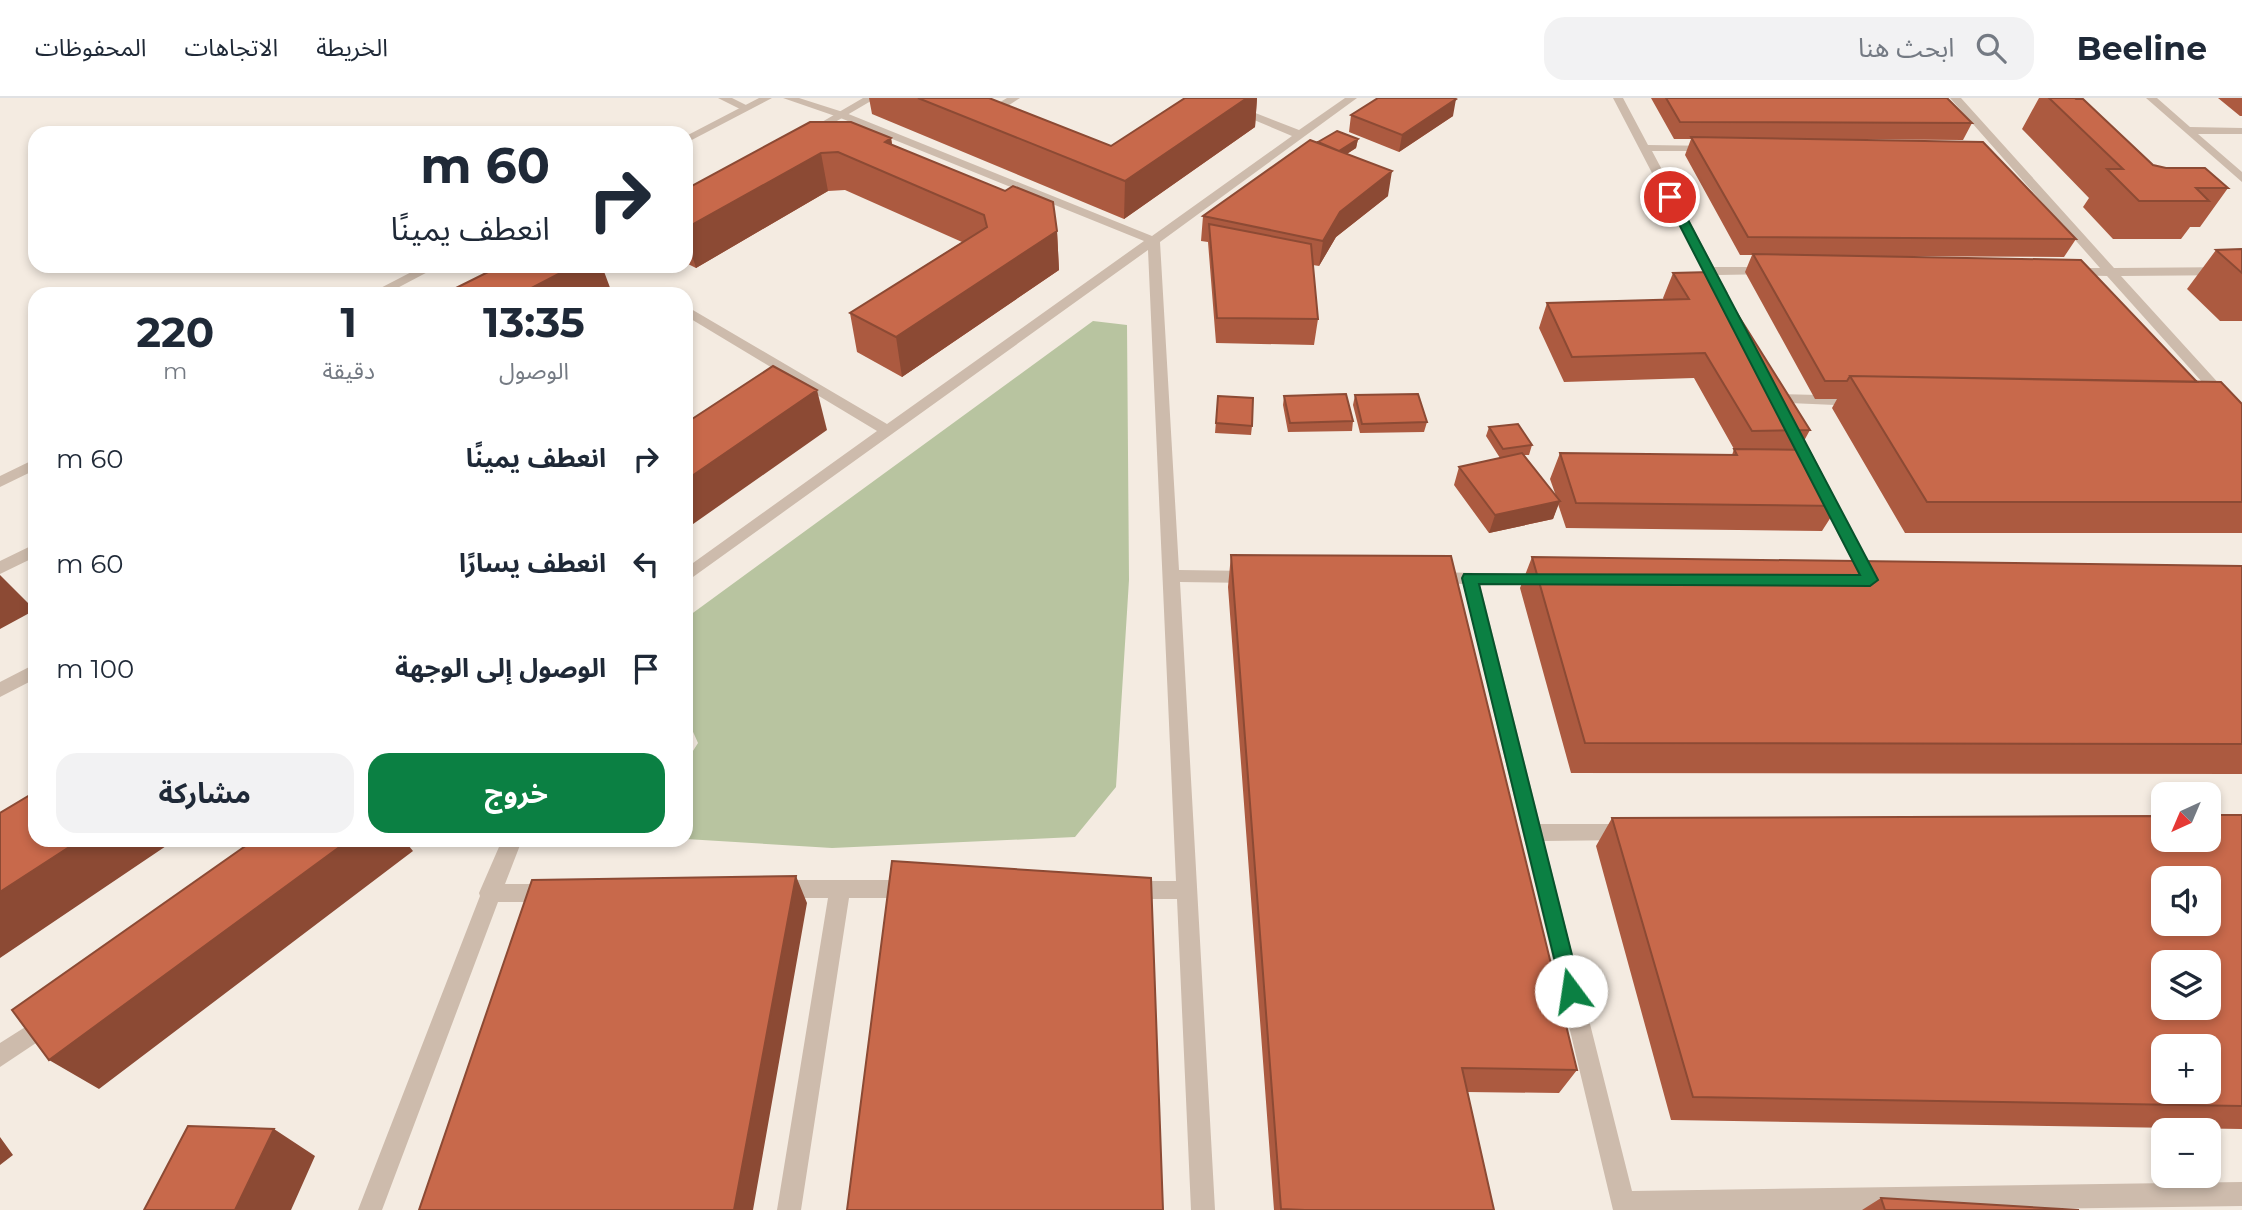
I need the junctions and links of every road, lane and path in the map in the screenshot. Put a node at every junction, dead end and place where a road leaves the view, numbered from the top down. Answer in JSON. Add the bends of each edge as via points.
{"nodes":[{"id":1,"x":723,"y":98,"type":"edge"},
{"id":2,"x":766,"y":98,"type":"edge"},
{"id":3,"x":788,"y":98,"type":"edge"},
{"id":4,"x":871,"y":98,"type":"edge"},
{"id":5,"x":1015,"y":98,"type":"edge"},
{"id":6,"x":1352,"y":98,"type":"edge"},
{"id":7,"x":1618,"y":98,"type":"edge"},
{"id":8,"x":1955,"y":98,"type":"edge"},
{"id":9,"x":2151,"y":98,"type":"edge"},
{"id":10,"x":1207,"y":102,"type":"edge"},
{"id":11,"x":746,"y":108,"type":"junction"},
{"id":12,"x":842,"y":116,"type":"junction"},
{"id":13,"x":1001,"y":118,"type":"edge"},
{"id":14,"x":2188,"y":130,"type":"junction"},
{"id":15,"x":2242,"y":131,"type":"edge"},
{"id":16,"x":1301,"y":135,"type":"junction"},
{"id":17,"x":693,"y":136,"type":"edge"},
{"id":18,"x":794,"y":141,"type":"edge"},
{"id":19,"x":1643,"y":148,"type":"junction"},
{"id":20,"x":1726,"y":148,"type":"edge"},
{"id":21,"x":2242,"y":178,"type":"edge"},
{"id":22,"x":1154,"y":241,"type":"junction"},
{"id":23,"x":1710,"y":271,"type":"junction"},
{"id":24,"x":1779,"y":271,"type":"edge"},
{"id":25,"x":2242,"y":271,"type":"edge"},
{"id":26,"x":2055,"y":272,"type":"edge"},
{"id":27,"x":2110,"y":272,"type":"junction"},
{"id":28,"x":419,"y":273,"type":"edge"},
{"id":29,"x":390,"y":287,"type":"edge"},
{"id":30,"x":1728,"y":306,"type":"edge"},
{"id":31,"x":693,"y":315,"type":"edge"},
{"id":32,"x":1870,"y":401,"type":"edge"},
{"id":33,"x":2211,"y":409,"type":"edge"},
{"id":34,"x":2239,"y":415,"type":"edge"},
{"id":35,"x":887,"y":431,"type":"junction"},
{"id":36,"x":28,"y":468,"type":"edge"},
{"id":37,"x":0,"y":482,"type":"edge"},
{"id":38,"x":28,"y":554,"type":"edge"},
{"id":39,"x":0,"y":568,"type":"edge"},
{"id":40,"x":693,"y":571,"type":"edge"},
{"id":41,"x":1172,"y":576,"type":"junction"},
{"id":42,"x":1266,"y":577,"type":"edge"},
{"id":43,"x":1415,"y":578,"type":"edge"},
{"id":44,"x":1470,"y":578,"type":"junction"},
{"id":45,"x":1566,"y":579,"type":"edge"},
{"id":46,"x":1870,"y":580,"type":"edge"},
{"id":47,"x":28,"y":675,"type":"edge"},
{"id":48,"x":0,"y":690,"type":"edge"},
{"id":49,"x":1642,"y":832,"type":"edge"},
{"id":50,"x":1532,"y":833,"type":"junction"},
{"id":51,"x":509,"y":847,"type":"edge"},
{"id":52,"x":840,"y":888,"type":"junction"},
{"id":53,"x":927,"y":889,"type":"edge"},
{"id":54,"x":759,"y":890,"type":"edge"},
{"id":55,"x":1104,"y":890,"type":"edge"},
{"id":56,"x":1186,"y":890,"type":"junction"},
{"id":57,"x":570,"y":892,"type":"edge"},
{"id":58,"x":489,"y":893,"type":"junction"},
{"id":59,"x":69,"y":1008,"type":"edge"},
{"id":60,"x":0,"y":1056,"type":"edge"},
{"id":61,"x":2242,"y":1194,"type":"edge"},
{"id":62,"x":1624,"y":1206,"type":"edge"},
{"id":63,"x":370,"y":1210,"type":"edge"},
{"id":64,"x":789,"y":1210,"type":"edge"},
{"id":65,"x":1203,"y":1210,"type":"edge"}],
"edges":[{"from":1,"to":11,"type":"street"},
{"from":2,"to":11,"type":"street"},
{"from":3,"to":12,"type":"street"},
{"from":4,"to":12,"type":"street"},
{"from":5,"to":13,"type":"street","via":[[989,113]]},
{"from":6,"to":16,"type":"street"},
{"from":7,"to":19,"type":"street"},
{"from":8,"to":27,"type":"street","via":[[1994,150]]},
{"from":9,"to":14,"type":"street"},
{"from":10,"to":16,"type":"street"},
{"from":11,"to":17,"type":"street"},
{"from":12,"to":18,"type":"street"},
{"from":12,"to":22,"type":"street"},
{"from":14,"to":15,"type":"street"},
{"from":14,"to":21,"type":"street"},
{"from":16,"to":22,"type":"street"},
{"from":19,"to":20,"type":"street"},
{"from":19,"to":23,"type":"street"},
{"from":22,"to":35,"type":"street"},
{"from":22,"to":41,"type":"street"},
{"from":23,"to":24,"type":"street"},
{"from":23,"to":30,"type":"street"},
{"from":25,"to":27,"type":"street"},
{"from":26,"to":27,"type":"street"},
{"from":27,"to":34,"type":"street"},
{"from":28,"to":29,"type":"street"},
{"from":31,"to":35,"type":"street","via":[[794,382]]},
{"from":32,"to":46,"type":"street","via":[[1771,394]]},
{"from":33,"to":34,"type":"street"},
{"from":35,"to":40,"type":"street"},
{"from":36,"to":37,"type":"street"},
{"from":38,"to":39,"type":"street"},
{"from":41,"to":42,"type":"street"},
{"from":41,"to":56,"type":"street"},
{"from":43,"to":44,"type":"street"},
{"from":44,"to":45,"type":"street"},
{"from":44,"to":50,"type":"street"},
{"from":47,"to":48,"type":"street"},
{"from":49,"to":50,"type":"street"},
{"from":50,"to":62,"type":"street"},
{"from":51,"to":58,"type":"street"},
{"from":52,"to":53,"type":"street"},
{"from":52,"to":54,"type":"street"},
{"from":52,"to":64,"type":"street"},
{"from":55,"to":56,"type":"street"},
{"from":56,"to":65,"type":"street"},
{"from":57,"to":58,"type":"street"},
{"from":58,"to":63,"type":"street"},
{"from":59,"to":60,"type":"street"},
{"from":61,"to":62,"type":"street"}]}
